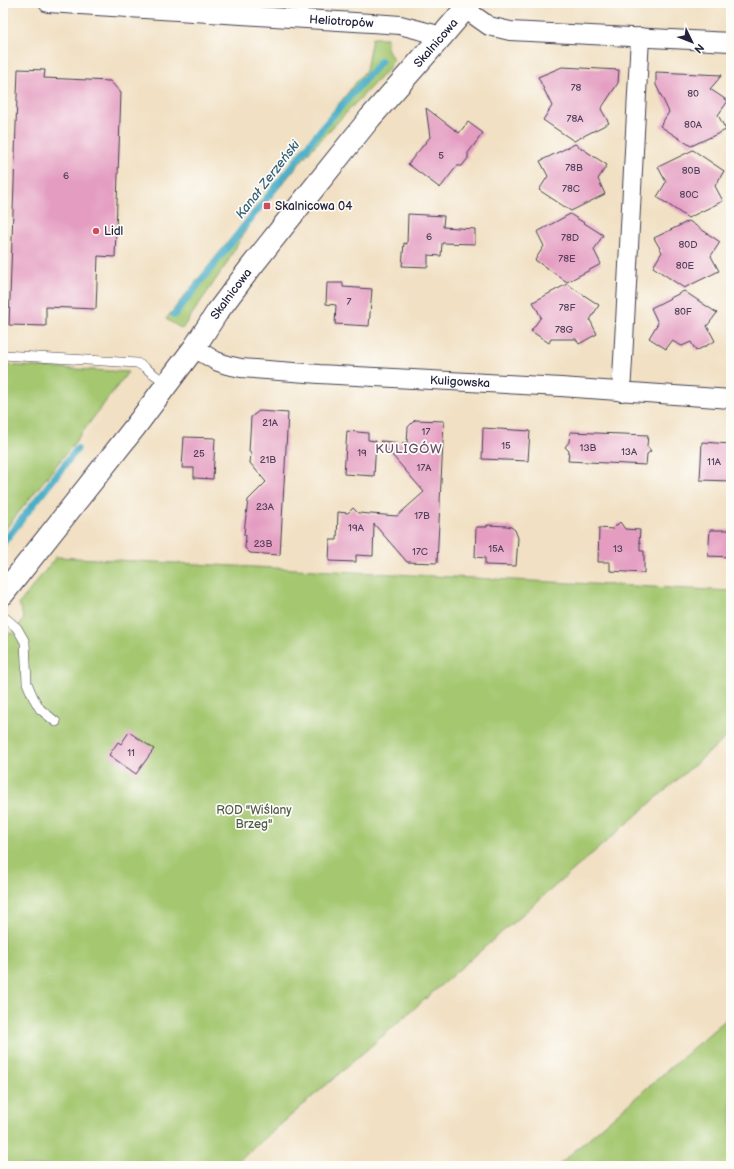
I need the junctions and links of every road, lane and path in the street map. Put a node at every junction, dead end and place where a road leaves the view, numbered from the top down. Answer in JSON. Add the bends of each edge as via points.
{"nodes":[{"id":1,"x":48,"y":3,"type":"edge"},
{"id":2,"x":467,"y":6,"type":"edge"},
{"id":3,"x":442,"y":36,"type":"junction"},
{"id":4,"x":640,"y":37,"type":"junction"},
{"id":5,"x":731,"y":42,"type":"edge"},
{"id":6,"x":194,"y":348,"type":"junction"},
{"id":7,"x":3,"y":355,"type":"edge"},
{"id":8,"x":168,"y":385,"type":"junction"},
{"id":9,"x":620,"y":392,"type":"junction"},
{"id":10,"x":731,"y":399,"type":"edge"},
{"id":11,"x":3,"y":594,"type":"edge"},
{"id":12,"x":3,"y":616,"type":"edge"},
{"id":13,"x":56,"y":722,"type":"dead end"}],
"edges":[{"from":1,"to":3,"type":"street","name":"Heliotropów","via":[[388,24]]},
{"from":2,"to":3,"type":"street","name":"Skalnicowa"},
{"from":2,"to":4,"type":"street","via":[[489,26],[510,31]]},
{"from":3,"to":6,"type":"street","name":"Skalnicowa","via":[[370,118],[289,218],[218,311]]},
{"from":4,"to":5,"type":"street"},
{"from":4,"to":9,"type":"street"},
{"from":6,"to":8,"type":"street","name":"Skalnicowa"},
{"from":6,"to":9,"type":"street","name":"Kuligowska","via":[[216,361],[241,368]]},
{"from":7,"to":8,"type":"lane","via":[[137,363]]},
{"from":8,"to":11,"type":"street","name":"Skalnicowa"},
{"from":9,"to":10,"type":"street","name":"Kuligowska"},
{"from":12,"to":13,"type":"lane","via":[[17,628],[25,642],[27,683],[33,697],[40,709]]}]}
